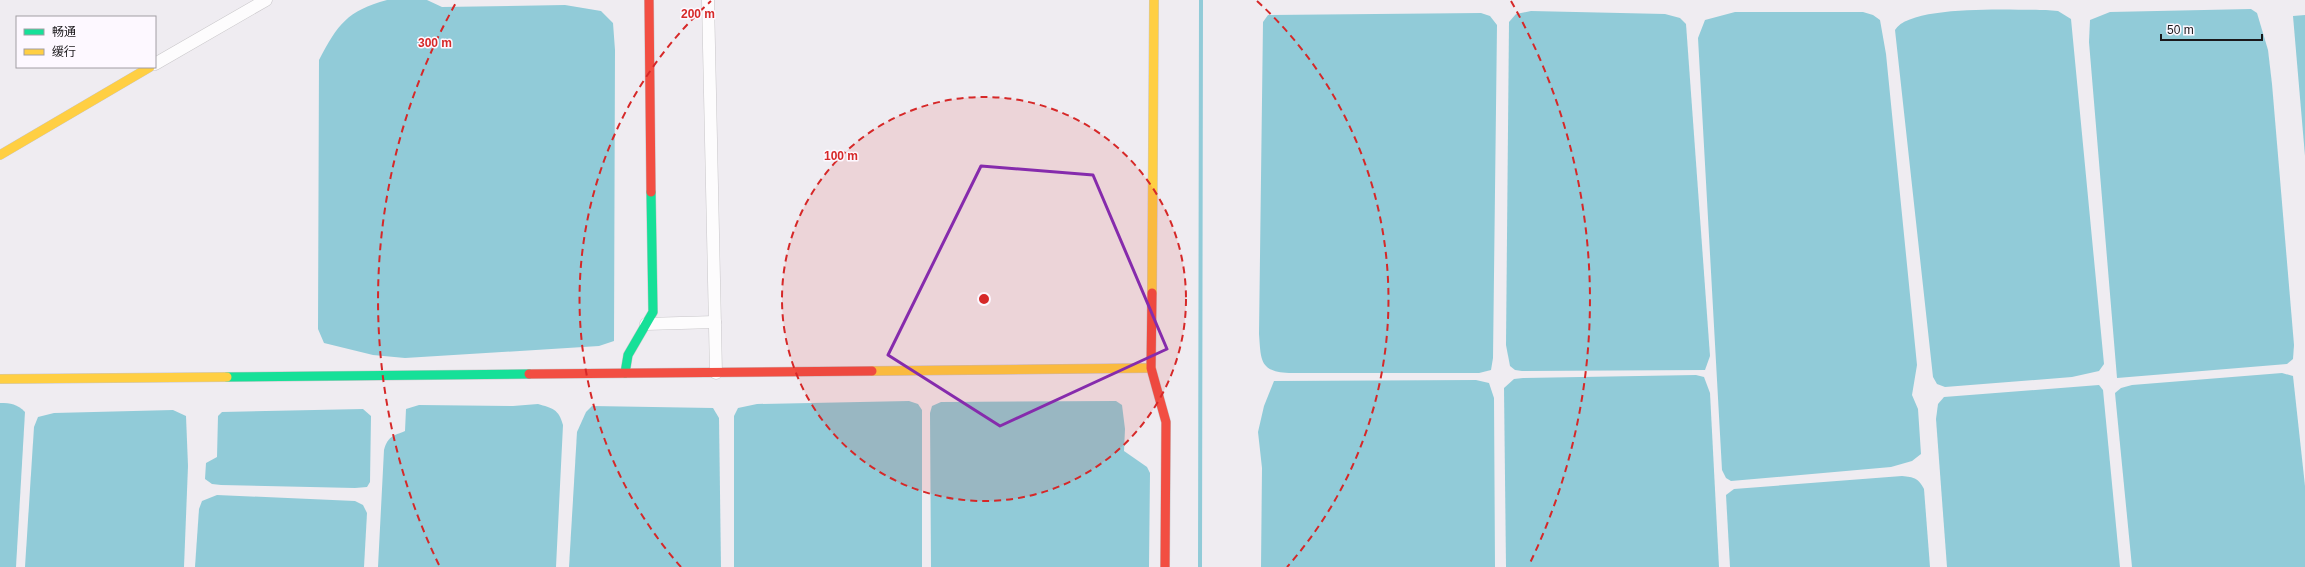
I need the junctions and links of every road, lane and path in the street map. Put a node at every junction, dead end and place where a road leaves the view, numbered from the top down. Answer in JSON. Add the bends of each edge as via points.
{"nodes":[{"id":1,"x":266,"y":0,"type":"edge"},
{"id":2,"x":649,"y":0,"type":"edge"},
{"id":3,"x":708,"y":0,"type":"edge"},
{"id":4,"x":1154,"y":0,"type":"edge"},
{"id":5,"x":156,"y":63,"type":"edge"},
{"id":6,"x":148,"y":68,"type":"edge"},
{"id":7,"x":0,"y":155,"type":"edge"},
{"id":8,"x":715,"y":322,"type":"junction"},
{"id":9,"x":646,"y":324,"type":"junction"},
{"id":10,"x":1151,"y":368,"type":"junction"},
{"id":11,"x":716,"y":373,"type":"junction"},
{"id":12,"x":626,"y":374,"type":"junction"},
{"id":13,"x":0,"y":379,"type":"edge"},
{"id":14,"x":1165,"y":567,"type":"edge"}],
"edges":[{"from":1,"to":5,"type":"street"},
{"from":2,"to":9,"type":"street","via":[[653,312]]},
{"from":3,"to":8,"type":"street"},
{"from":4,"to":10,"type":"street"},
{"from":6,"to":7,"type":"street"},
{"from":8,"to":9,"type":"street"},
{"from":8,"to":11,"type":"street"},
{"from":9,"to":12,"type":"street","via":[[628,355]]},
{"from":10,"to":11,"type":"street"},
{"from":10,"to":14,"type":"street","via":[[1166,422]]},
{"from":11,"to":12,"type":"street"},
{"from":12,"to":13,"type":"street"}]}
